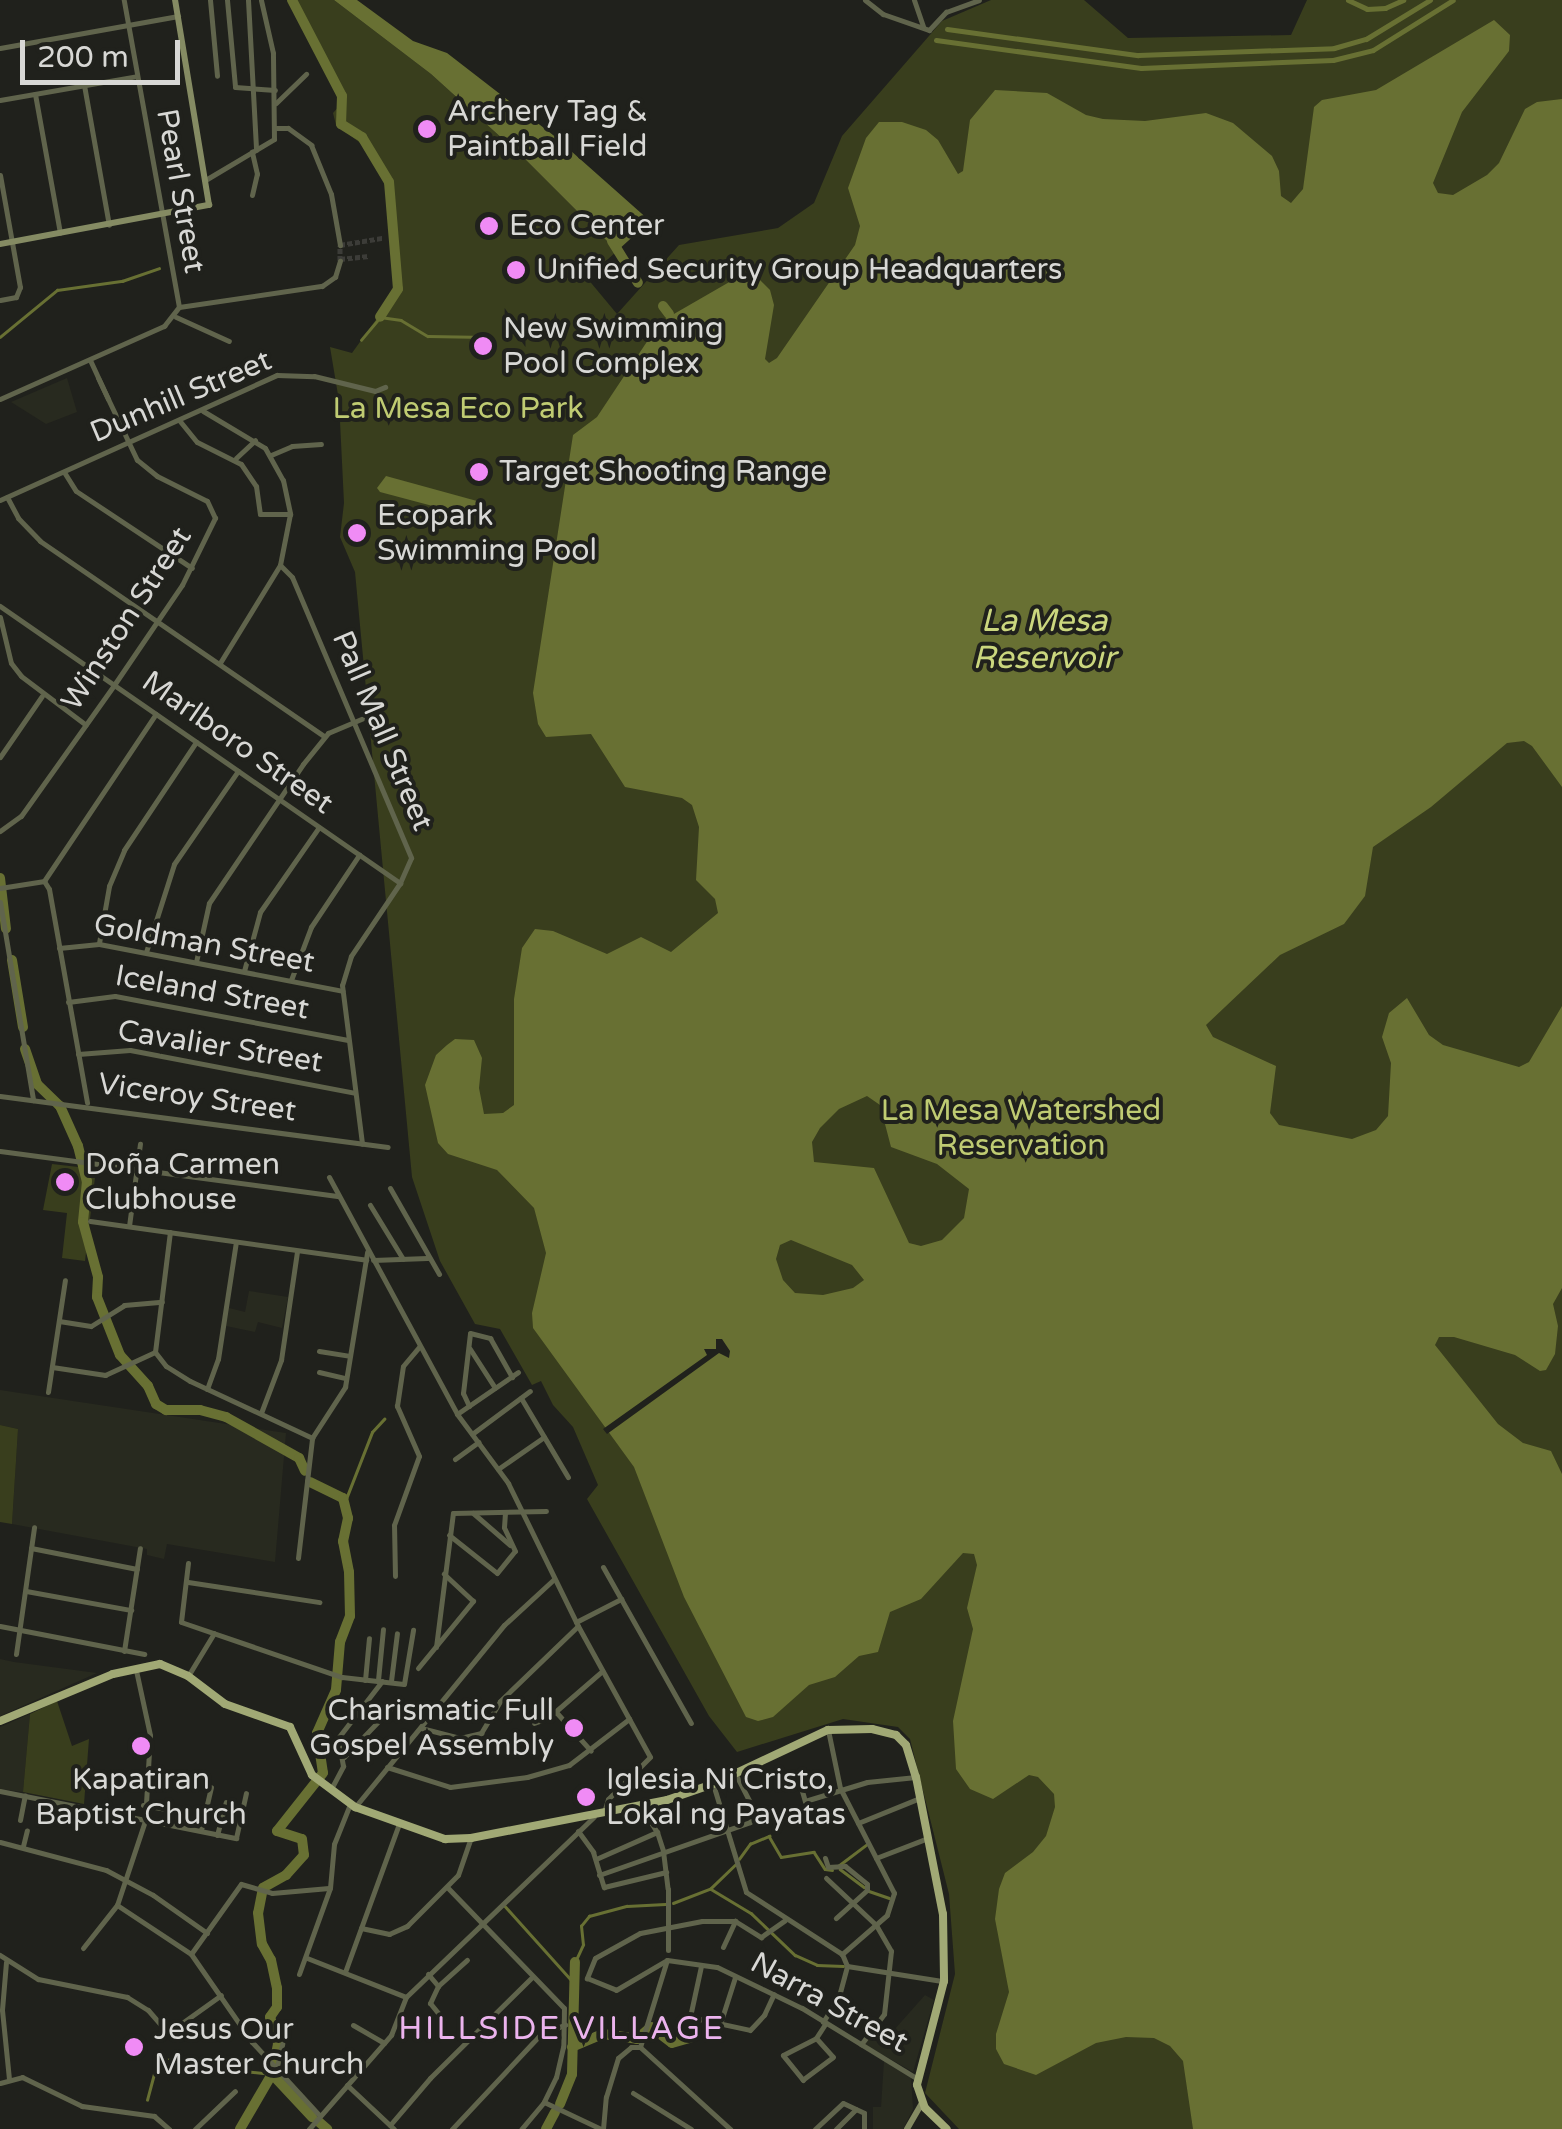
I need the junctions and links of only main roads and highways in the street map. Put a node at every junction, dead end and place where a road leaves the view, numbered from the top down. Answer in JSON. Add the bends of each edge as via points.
{"nodes":[{"id":1,"x":0,"y":1721,"type":"edge"},
{"id":2,"x":947,"y":2129,"type":"edge"}],
"edges":[{"from":1,"to":2,"type":"main road","via":[[135,1666],[160,1664],[225,1704],[290,1728],[312,1775],[353,1806],[445,1838],[640,1805],[714,1784],[828,1730],[896,1735],[916,1778],[943,1914],[944,1982],[918,2079],[922,2102]]}]}
